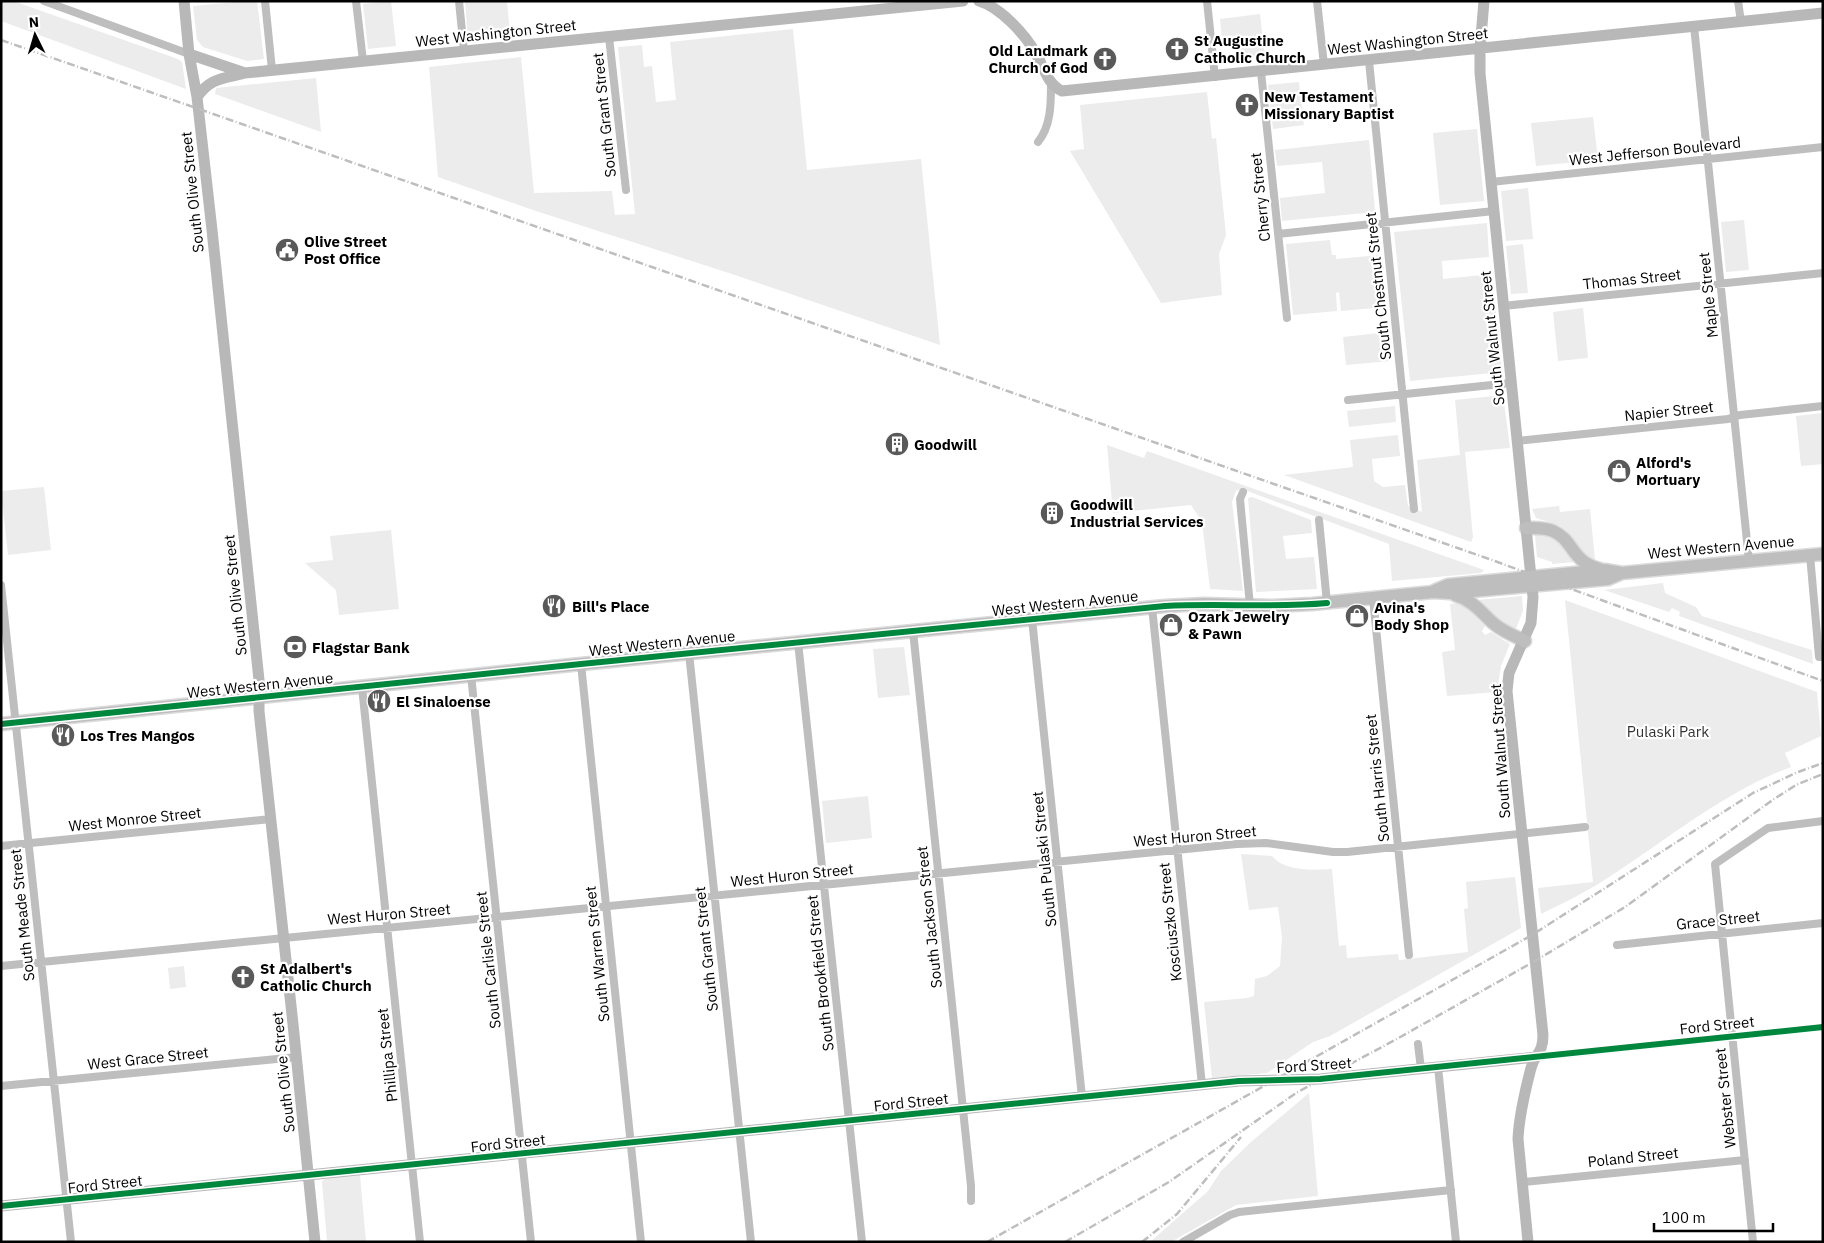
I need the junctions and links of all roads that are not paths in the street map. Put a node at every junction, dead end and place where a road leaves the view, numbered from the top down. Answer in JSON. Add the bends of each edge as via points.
{"nodes":[{"id":1,"x":44,"y":1,"type":"edge"},
{"id":2,"x":184,"y":1,"type":"edge"},
{"id":3,"x":264,"y":1,"type":"edge"},
{"id":4,"x":356,"y":1,"type":"edge"},
{"id":5,"x":459,"y":1,"type":"edge"},
{"id":6,"x":979,"y":1,"type":"edge"},
{"id":7,"x":1207,"y":1,"type":"edge"},
{"id":8,"x":1317,"y":1,"type":"edge"},
{"id":9,"x":1484,"y":1,"type":"edge"},
{"id":10,"x":1738,"y":1,"type":"edge"},
{"id":11,"x":956,"y":2,"type":"edge"},
{"id":12,"x":1823,"y":13,"type":"edge"},
{"id":13,"x":1741,"y":22,"type":"junction"},
{"id":14,"x":1694,"y":26,"type":"junction"},
{"id":15,"x":609,"y":37,"type":"junction"},
{"id":16,"x":1480,"y":49,"type":"junction"},
{"id":17,"x":464,"y":51,"type":"junction"},
{"id":18,"x":190,"y":54,"type":"junction"},
{"id":19,"x":363,"y":61,"type":"junction"},
{"id":20,"x":1369,"y":61,"type":"junction"},
{"id":21,"x":1324,"y":66,"type":"junction"},
{"id":22,"x":272,"y":70,"type":"junction"},
{"id":23,"x":245,"y":72,"type":"junction"},
{"id":24,"x":1261,"y":72,"type":"junction"},
{"id":25,"x":1215,"y":77,"type":"junction"},
{"id":26,"x":1052,"y":84,"type":"junction"},
{"id":27,"x":198,"y":102,"type":"junction"},
{"id":28,"x":1038,"y":142,"type":"dead end"},
{"id":29,"x":1823,"y":147,"type":"edge"},
{"id":30,"x":1708,"y":159,"type":"junction"},
{"id":31,"x":1491,"y":182,"type":"junction"},
{"id":32,"x":626,"y":190,"type":"dead end"},
{"id":33,"x":1494,"y":211,"type":"junction"},
{"id":34,"x":1385,"y":222,"type":"junction"},
{"id":35,"x":1278,"y":234,"type":"junction"},
{"id":36,"x":1823,"y":273,"type":"edge"},
{"id":37,"x":1720,"y":284,"type":"junction"},
{"id":38,"x":1503,"y":306,"type":"junction"},
{"id":39,"x":1287,"y":318,"type":"dead end"},
{"id":40,"x":1511,"y":384,"type":"junction"},
{"id":41,"x":1402,"y":394,"type":"junction"},
{"id":42,"x":1348,"y":400,"type":"dead end"},
{"id":43,"x":1823,"y":406,"type":"edge"},
{"id":44,"x":1734,"y":417,"type":"junction"},
{"id":45,"x":1517,"y":441,"type":"junction"},
{"id":46,"x":1243,"y":492,"type":"dead end"},
{"id":47,"x":1414,"y":509,"type":"dead end"},
{"id":48,"x":1318,"y":520,"type":"dead end"},
{"id":49,"x":1526,"y":528,"type":"junction"},
{"id":50,"x":1816,"y":555,"type":"edge"},
{"id":51,"x":1749,"y":561,"type":"junction"},
{"id":52,"x":1605,"y":570,"type":"junction"},
{"id":53,"x":1622,"y":573,"type":"junction"},
{"id":54,"x":1531,"y":582,"type":"junction"},
{"id":55,"x":1,"y":585,"type":"edge"},
{"id":56,"x":1433,"y":592,"type":"junction"},
{"id":57,"x":1450,"y":593,"type":"junction"},
{"id":58,"x":2,"y":594,"type":"edge"},
{"id":59,"x":1373,"y":598,"type":"junction"},
{"id":60,"x":1327,"y":603,"type":"junction"},
{"id":61,"x":1250,"y":606,"type":"junction"},
{"id":62,"x":1152,"y":607,"type":"junction"},
{"id":63,"x":1032,"y":619,"type":"junction"},
{"id":64,"x":913,"y":631,"type":"junction"},
{"id":65,"x":1525,"y":641,"type":"junction"},
{"id":66,"x":798,"y":642,"type":"junction"},
{"id":67,"x":689,"y":653,"type":"junction"},
{"id":68,"x":1821,"y":657,"type":"edge"},
{"id":69,"x":581,"y":664,"type":"junction"},
{"id":70,"x":472,"y":675,"type":"junction"},
{"id":71,"x":362,"y":687,"type":"junction"},
{"id":72,"x":259,"y":698,"type":"junction"},
{"id":73,"x":16,"y":723,"type":"junction"},
{"id":74,"x":1,"y":724,"type":"edge"},
{"id":75,"x":271,"y":820,"type":"junction"},
{"id":76,"x":1823,"y":821,"type":"edge"},
{"id":77,"x":1585,"y":827,"type":"dead end"},
{"id":78,"x":1522,"y":834,"type":"junction"},
{"id":79,"x":28,"y":844,"type":"junction"},
{"id":80,"x":1,"y":846,"type":"edge"},
{"id":81,"x":1398,"y":847,"type":"junction"},
{"id":82,"x":1177,"y":850,"type":"junction"},
{"id":83,"x":1058,"y":862,"type":"junction"},
{"id":84,"x":938,"y":874,"type":"junction"},
{"id":85,"x":825,"y":885,"type":"junction"},
{"id":86,"x":715,"y":896,"type":"junction"},
{"id":87,"x":606,"y":907,"type":"junction"},
{"id":88,"x":497,"y":918,"type":"junction"},
{"id":89,"x":1823,"y":922,"type":"edge"},
{"id":90,"x":388,"y":928,"type":"junction"},
{"id":91,"x":1722,"y":934,"type":"junction"},
{"id":92,"x":284,"y":938,"type":"junction"},
{"id":93,"x":1617,"y":945,"type":"dead end"},
{"id":94,"x":1408,"y":955,"type":"dead end"},
{"id":95,"x":41,"y":962,"type":"junction"},
{"id":96,"x":1,"y":966,"type":"edge"},
{"id":97,"x":1823,"y":1027,"type":"edge"},
{"id":98,"x":1733,"y":1036,"type":"junction"},
{"id":99,"x":1418,"y":1044,"type":"dead end"},
{"id":100,"x":297,"y":1057,"type":"junction"},
{"id":101,"x":1536,"y":1057,"type":"junction"},
{"id":102,"x":1438,"y":1068,"type":"junction"},
{"id":103,"x":1421,"y":1069,"type":"junction"},
{"id":104,"x":54,"y":1081,"type":"junction"},
{"id":105,"x":1202,"y":1085,"type":"junction"},
{"id":106,"x":1,"y":1086,"type":"edge"},
{"id":107,"x":1082,"y":1097,"type":"junction"},
{"id":108,"x":963,"y":1109,"type":"junction"},
{"id":109,"x":849,"y":1120,"type":"junction"},
{"id":110,"x":740,"y":1132,"type":"junction"},
{"id":111,"x":631,"y":1144,"type":"junction"},
{"id":112,"x":522,"y":1154,"type":"junction"},
{"id":113,"x":1745,"y":1160,"type":"junction"},
{"id":114,"x":412,"y":1165,"type":"junction"},
{"id":115,"x":309,"y":1176,"type":"junction"},
{"id":116,"x":1523,"y":1182,"type":"junction"},
{"id":117,"x":1451,"y":1190,"type":"junction"},
{"id":118,"x":66,"y":1200,"type":"junction"},
{"id":119,"x":971,"y":1201,"type":"dead end"},
{"id":120,"x":1,"y":1206,"type":"edge"},
{"id":121,"x":314,"y":1229,"type":"junction"},
{"id":122,"x":71,"y":1242,"type":"edge"},
{"id":123,"x":310,"y":1242,"type":"edge"},
{"id":124,"x":315,"y":1242,"type":"edge"},
{"id":125,"x":420,"y":1242,"type":"edge"},
{"id":126,"x":531,"y":1242,"type":"edge"},
{"id":127,"x":641,"y":1242,"type":"edge"},
{"id":128,"x":751,"y":1242,"type":"edge"},
{"id":129,"x":862,"y":1242,"type":"edge"},
{"id":130,"x":1183,"y":1242,"type":"edge"},
{"id":131,"x":1456,"y":1242,"type":"edge"},
{"id":132,"x":1528,"y":1242,"type":"edge"},
{"id":133,"x":1753,"y":1242,"type":"edge"}],
"edges":[{"from":1,"to":18,"type":"street","name":"West Washington Street"},
{"from":2,"to":18,"type":"street","name":"South Olive Street"},
{"from":3,"to":22,"type":"street"},
{"from":4,"to":19,"type":"street"},
{"from":5,"to":17,"type":"street"},
{"from":6,"to":26,"type":"street","via":[[1006,18],[1029,42]]},
{"from":7,"to":25,"type":"street"},
{"from":8,"to":21,"type":"street"},
{"from":9,"to":16,"type":"street","name":"South Walnut Street"},
{"from":10,"to":13,"type":"street"},
{"from":11,"to":15,"type":"street","name":"West Washington Street"},
{"from":12,"to":13,"type":"street","name":"West Washington Street"},
{"from":13,"to":14,"type":"street","name":"West Washington Street"},
{"from":14,"to":16,"type":"street","name":"West Washington Street"},
{"from":14,"to":30,"type":"street","name":"Maple Street"},
{"from":15,"to":17,"type":"street","name":"West Washington Street"},
{"from":15,"to":32,"type":"street","name":"South Grant Street"},
{"from":16,"to":20,"type":"street","name":"West Washington Street"},
{"from":16,"to":31,"type":"street","name":"South Walnut Street"},
{"from":17,"to":19,"type":"street","name":"West Washington Street"},
{"from":18,"to":23,"type":"street","name":"West Washington Street"},
{"from":18,"to":27,"type":"street","name":"South Olive Street"},
{"from":19,"to":22,"type":"street","name":"West Washington Street"},
{"from":20,"to":21,"type":"street","name":"West Washington Street"},
{"from":20,"to":34,"type":"street","name":"South Chestnut Street"},
{"from":21,"to":24,"type":"street","name":"West Washington Street"},
{"from":22,"to":23,"type":"street","name":"West Washington Street"},
{"from":23,"to":27,"type":"street","via":[[213,80],[204,87]]},
{"from":24,"to":25,"type":"street","name":"West Washington Street"},
{"from":24,"to":35,"type":"street","name":"Cherry Street"},
{"from":25,"to":26,"type":"street","name":"West Washington Street","via":[[1069,92]]},
{"from":26,"to":28,"type":"street","via":[[1049,118]]},
{"from":27,"to":72,"type":"street","name":"South Olive Street"},
{"from":29,"to":30,"type":"street","name":"West Jefferson Boulevard"},
{"from":30,"to":31,"type":"street","name":"West Jefferson Boulevard"},
{"from":30,"to":37,"type":"street","name":"Maple Street"},
{"from":31,"to":33,"type":"street","name":"South Walnut Street"},
{"from":33,"to":34,"type":"street"},
{"from":33,"to":38,"type":"street","name":"South Walnut Street"},
{"from":34,"to":35,"type":"street"},
{"from":34,"to":41,"type":"street","name":"South Chestnut Street"},
{"from":35,"to":39,"type":"street","name":"Cherry Street"},
{"from":36,"to":37,"type":"street","name":"Thomas Street"},
{"from":37,"to":38,"type":"street","name":"Thomas Street"},
{"from":37,"to":44,"type":"street","name":"Maple Street"},
{"from":38,"to":40,"type":"street","name":"South Walnut Street"},
{"from":40,"to":41,"type":"street"},
{"from":40,"to":45,"type":"street","name":"South Walnut Street"},
{"from":41,"to":42,"type":"street"},
{"from":41,"to":47,"type":"street","name":"South Chestnut Street"},
{"from":43,"to":44,"type":"street","name":"Napier Street"},
{"from":44,"to":45,"type":"street","name":"Napier Street"},
{"from":44,"to":51,"type":"street","name":"Maple Street"},
{"from":45,"to":49,"type":"street","name":"South Walnut Street"},
{"from":46,"to":61,"type":"street","via":[[1240,500]]},
{"from":48,"to":60,"type":"street"},
{"from":49,"to":52,"type":"main road","via":[[1551,530],[1559,534],[1584,562]]},
{"from":49,"to":54,"type":"street","name":"South Walnut Street"},
{"from":50,"to":51,"type":"main road","name":"West Western Avenue"},
{"from":50,"to":68,"type":"street"},
{"from":51,"to":53,"type":"main road","name":"West Western Avenue"},
{"from":52,"to":53,"type":"main road","name":"West Western Avenue"},
{"from":52,"to":54,"type":"main road","name":"West Western Avenue"},
{"from":53,"to":54,"type":"main road","name":"West Western Avenue","via":[[1608,579]]},
{"from":54,"to":56,"type":"main road","name":"West Western Avenue","via":[[1448,585]]},
{"from":54,"to":57,"type":"main road","name":"West Western Avenue"},
{"from":54,"to":65,"type":"street","name":"South Walnut Street","via":[[1533,608]]},
{"from":55,"to":58,"type":"street","name":"South Meade Street"},
{"from":56,"to":57,"type":"main road","name":"West Western Avenue"},
{"from":56,"to":59,"type":"main road","name":"West Western Avenue"},
{"from":57,"to":65,"type":"main road","via":[[1474,604],[1494,624]]},
{"from":58,"to":73,"type":"street","name":"South Meade Street"},
{"from":59,"to":60,"type":"main road","name":"West Western Avenue"},
{"from":59,"to":81,"type":"street","name":"South Harris Street"},
{"from":60,"to":61,"type":"main road","name":"West Western Avenue"},
{"from":61,"to":62,"type":"main road","name":"West Western Avenue"},
{"from":62,"to":63,"type":"main road","name":"West Western Avenue"},
{"from":62,"to":82,"type":"street","name":"Kosciuszko Street"},
{"from":63,"to":64,"type":"main road","name":"West Western Avenue"},
{"from":63,"to":83,"type":"street","name":"South Pulaski Street"},
{"from":64,"to":66,"type":"main road","name":"West Western Avenue"},
{"from":64,"to":84,"type":"street","name":"South Jackson Street"},
{"from":65,"to":78,"type":"street","name":"South Walnut Street","via":[[1509,673],[1507,691]]},
{"from":66,"to":67,"type":"main road","name":"West Western Avenue"},
{"from":66,"to":85,"type":"street","name":"South Brookfield Street"},
{"from":67,"to":69,"type":"main road","name":"West Western Avenue"},
{"from":67,"to":86,"type":"street","name":"South Grant Street"},
{"from":69,"to":70,"type":"main road","name":"West Western Avenue"},
{"from":69,"to":87,"type":"street","name":"South Warren Street"},
{"from":70,"to":71,"type":"main road","name":"West Western Avenue"},
{"from":70,"to":88,"type":"street","name":"South Carlisle Street"},
{"from":71,"to":72,"type":"main road","name":"West Western Avenue"},
{"from":71,"to":90,"type":"street","name":"Phillipa Street"},
{"from":72,"to":73,"type":"main road","name":"West Western Avenue"},
{"from":72,"to":75,"type":"street","name":"South Olive Street"},
{"from":73,"to":74,"type":"main road","name":"West Western Avenue"},
{"from":73,"to":79,"type":"street","name":"South Meade Street"},
{"from":75,"to":79,"type":"street","name":"West Monroe Street"},
{"from":75,"to":92,"type":"street","name":"South Olive Street"},
{"from":76,"to":91,"type":"street","name":"Webster Street","via":[[1768,828],[1717,862]]},
{"from":77,"to":78,"type":"street","name":"West Huron Street"},
{"from":78,"to":81,"type":"street","name":"West Huron Street"},
{"from":78,"to":101,"type":"street","name":"South Walnut Street","via":[[1543,1036],[1543,1047]]},
{"from":79,"to":80,"type":"street","name":"West Monroe Street"},
{"from":79,"to":95,"type":"street","name":"South Meade Street"},
{"from":81,"to":82,"type":"street","name":"West Huron Street","via":[[1333,852],[1266,843]]},
{"from":81,"to":94,"type":"street","name":"South Harris Street"},
{"from":82,"to":83,"type":"street","name":"West Huron Street"},
{"from":82,"to":105,"type":"street","name":"Kosciuszko Street"},
{"from":83,"to":84,"type":"street","name":"West Huron Street"},
{"from":83,"to":107,"type":"street","name":"South Pulaski Street"},
{"from":84,"to":85,"type":"street","name":"West Huron Street"},
{"from":84,"to":108,"type":"street","name":"South Jackson Street"},
{"from":85,"to":86,"type":"street","name":"West Huron Street"},
{"from":85,"to":109,"type":"street","name":"South Brookfield Street"},
{"from":86,"to":87,"type":"street","name":"West Huron Street"},
{"from":86,"to":110,"type":"street","name":"South Grant Street"},
{"from":87,"to":88,"type":"street","name":"West Huron Street"},
{"from":87,"to":111,"type":"street","name":"South Warren Street"},
{"from":88,"to":90,"type":"street","name":"West Huron Street"},
{"from":88,"to":112,"type":"street","name":"South Carlisle Street"},
{"from":89,"to":91,"type":"street","name":"Grace Street"},
{"from":90,"to":92,"type":"street","name":"West Huron Street"},
{"from":90,"to":114,"type":"street","name":"Phillipa Street"},
{"from":91,"to":93,"type":"street","name":"Grace Street"},
{"from":91,"to":98,"type":"street","name":"Webster Street"},
{"from":92,"to":95,"type":"street","name":"West Huron Street"},
{"from":92,"to":100,"type":"street","name":"South Olive Street"},
{"from":95,"to":96,"type":"street","name":"West Huron Street"},
{"from":95,"to":104,"type":"street","name":"South Meade Street"},
{"from":97,"to":98,"type":"street","name":"Ford Street"},
{"from":98,"to":101,"type":"street","name":"Ford Street"},
{"from":98,"to":113,"type":"street","name":"Webster Street"},
{"from":99,"to":103,"type":"street"},
{"from":100,"to":104,"type":"street","name":"West Grace Street"},
{"from":100,"to":115,"type":"street","name":"South Olive Street"},
{"from":101,"to":102,"type":"street","name":"Ford Street"},
{"from":101,"to":116,"type":"street","name":"South Walnut Street","via":[[1518,1126]]},
{"from":102,"to":103,"type":"street","name":"Ford Street"},
{"from":102,"to":117,"type":"street"},
{"from":103,"to":105,"type":"street","name":"Ford Street","via":[[1320,1079]]},
{"from":104,"to":106,"type":"street","name":"West Grace Street"},
{"from":104,"to":118,"type":"street","name":"South Meade Street"},
{"from":105,"to":107,"type":"street","name":"Ford Street"},
{"from":107,"to":108,"type":"street","name":"Ford Street"},
{"from":108,"to":109,"type":"street","name":"Ford Street"},
{"from":108,"to":119,"type":"street","name":"South Jackson Street"},
{"from":109,"to":110,"type":"street","name":"Ford Street"},
{"from":109,"to":129,"type":"street","name":"South Brookfield Street"},
{"from":110,"to":111,"type":"street","name":"Ford Street"},
{"from":110,"to":128,"type":"street","name":"South Grant Street"},
{"from":111,"to":112,"type":"street","name":"Ford Street"},
{"from":111,"to":127,"type":"street","name":"South Warren Street"},
{"from":112,"to":114,"type":"street","name":"Ford Street"},
{"from":112,"to":126,"type":"street","name":"South Carlisle Street"},
{"from":113,"to":116,"type":"street","name":"Poland Street"},
{"from":113,"to":133,"type":"street","name":"Webster Street"},
{"from":114,"to":115,"type":"street","name":"Ford Street"},
{"from":114,"to":125,"type":"street","name":"Phillipa Street"},
{"from":115,"to":118,"type":"street","name":"Ford Street"},
{"from":115,"to":121,"type":"street","name":"South Olive Street"},
{"from":116,"to":132,"type":"street","name":"South Walnut Street"},
{"from":117,"to":130,"type":"street","via":[[1239,1212]]},
{"from":117,"to":131,"type":"street"},
{"from":118,"to":120,"type":"street","name":"Ford Street"},
{"from":118,"to":122,"type":"street","name":"South Meade Street"},
{"from":121,"to":123,"type":"street","name":"South Olive Street"},
{"from":121,"to":124,"type":"street","name":"South Olive Street"}]}
